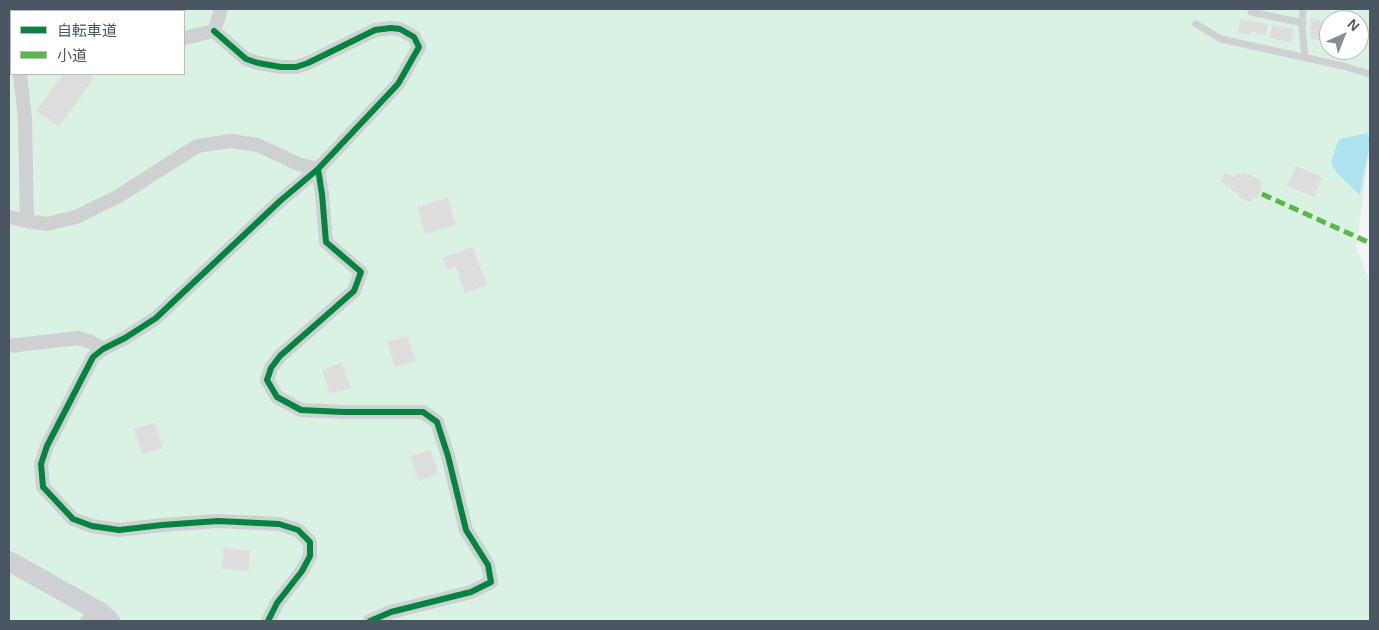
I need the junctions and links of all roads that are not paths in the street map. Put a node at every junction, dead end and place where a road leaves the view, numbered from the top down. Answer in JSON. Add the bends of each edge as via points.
{"nodes":[{"id":1,"x":220,"y":9,"type":"edge"},
{"id":2,"x":1303,"y":9,"type":"edge"},
{"id":3,"x":1251,"y":12,"type":"dead end"},
{"id":4,"x":1196,"y":24,"type":"dead end"},
{"id":5,"x":1302,"y":24,"type":"junction"},
{"id":6,"x":214,"y":31,"type":"junction"},
{"id":7,"x":185,"y":38,"type":"edge"},
{"id":8,"x":1306,"y":58,"type":"junction"},
{"id":9,"x":1370,"y":74,"type":"edge"},
{"id":10,"x":20,"y":75,"type":"edge"},
{"id":11,"x":318,"y":169,"type":"junction"},
{"id":12,"x":9,"y":217,"type":"edge"},
{"id":13,"x":27,"y":221,"type":"junction"},
{"id":14,"x":9,"y":346,"type":"edge"},
{"id":15,"x":103,"y":349,"type":"junction"},
{"id":16,"x":9,"y":561,"type":"edge"},
{"id":17,"x":99,"y":618,"type":"edge"},
{"id":18,"x":268,"y":621,"type":"edge"},
{"id":19,"x":370,"y":621,"type":"edge"}],
"edges":[{"from":1,"to":6,"type":"street"},
{"from":2,"to":5,"type":"lane"},
{"from":3,"to":5,"type":"lane"},
{"from":4,"to":8,"type":"lane","via":[[1221,39]]},
{"from":5,"to":8,"type":"lane"},
{"from":6,"to":7,"type":"street"},
{"from":6,"to":11,"type":"street","via":[[246,59],[281,67],[296,67],[375,30],[400,28],[414,37],[419,47],[398,84]]},
{"from":8,"to":9,"type":"lane"},
{"from":10,"to":13,"type":"street","via":[[25,119]]},
{"from":11,"to":13,"type":"street","via":[[298,164],[258,145],[231,141],[197,146],[117,197],[76,217],[47,224]]},
{"from":11,"to":15,"type":"street","via":[[156,318]]},
{"from":11,"to":19,"type":"street","via":[[326,242],[361,272],[354,291],[280,356],[267,380],[277,397],[301,410],[423,412],[437,422],[466,530],[488,565],[491,582],[471,592],[390,612]]},
{"from":12,"to":13,"type":"street"},
{"from":14,"to":15,"type":"street","via":[[78,338]]},
{"from":15,"to":18,"type":"street","via":[[93,357],[47,446],[42,464],[43,487],[73,519],[92,526],[118,530],[218,521],[280,524],[298,530],[310,542],[310,556]]},
{"from":16,"to":17,"type":"street"}]}
